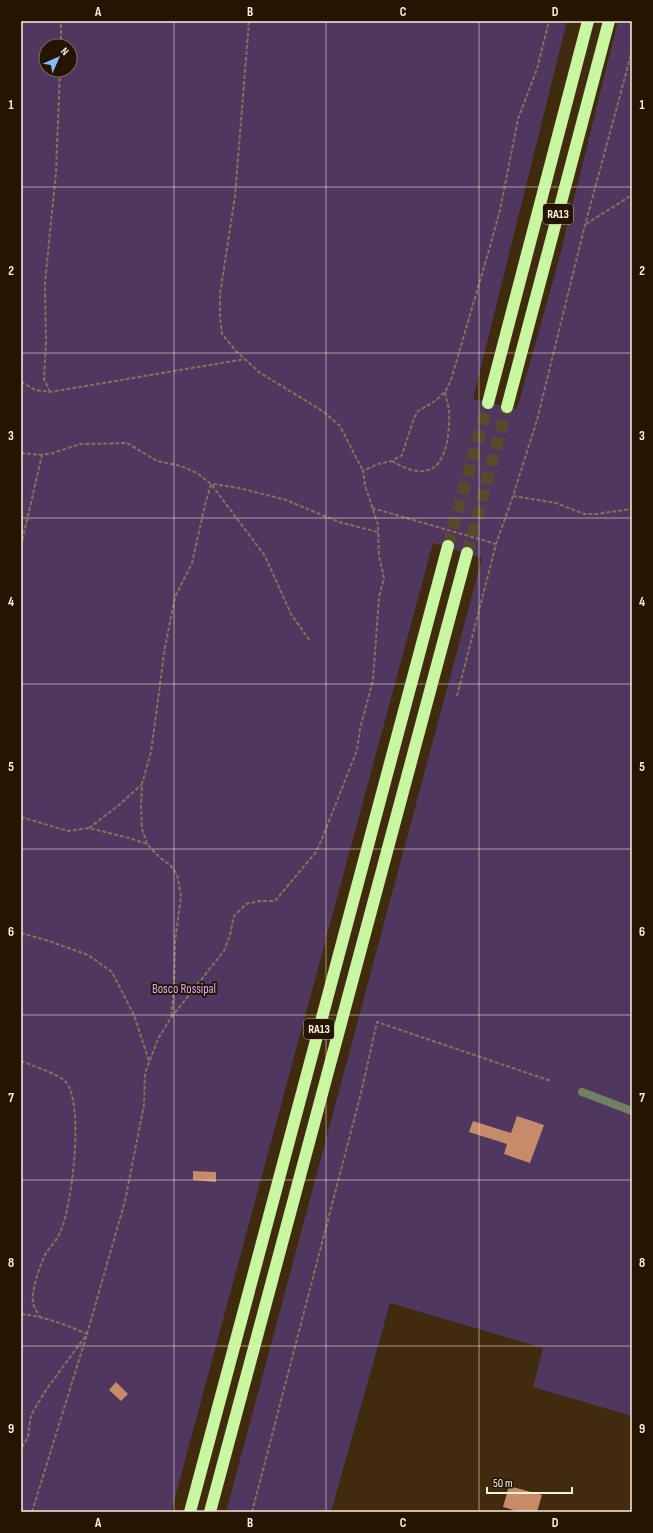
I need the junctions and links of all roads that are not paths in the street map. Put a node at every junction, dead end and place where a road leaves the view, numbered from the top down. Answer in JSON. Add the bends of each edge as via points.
{"nodes":[{"id":1,"x":588,"y":21,"type":"edge"},
{"id":2,"x":608,"y":21,"type":"edge"},
{"id":3,"x":488,"y":403,"type":"tunnel mouth"},
{"id":4,"x":507,"y":408,"type":"tunnel mouth"},
{"id":5,"x":448,"y":546,"type":"tunnel mouth"},
{"id":6,"x":467,"y":553,"type":"tunnel mouth"},
{"id":7,"x":582,"y":1092,"type":"dead end"},
{"id":8,"x":632,"y":1111,"type":"edge"},
{"id":9,"x":190,"y":1512,"type":"edge"},
{"id":10,"x":210,"y":1512,"type":"edge"}],
"edges":[{"from":1,"to":3,"type":"highway","number":"RA13"},
{"from":2,"to":4,"type":"highway","number":"RA13"},
{"from":5,"to":9,"type":"highway","number":"RA13"},
{"from":6,"to":10,"type":"highway","number":"RA13"},
{"from":7,"to":8,"type":"street"}]}
